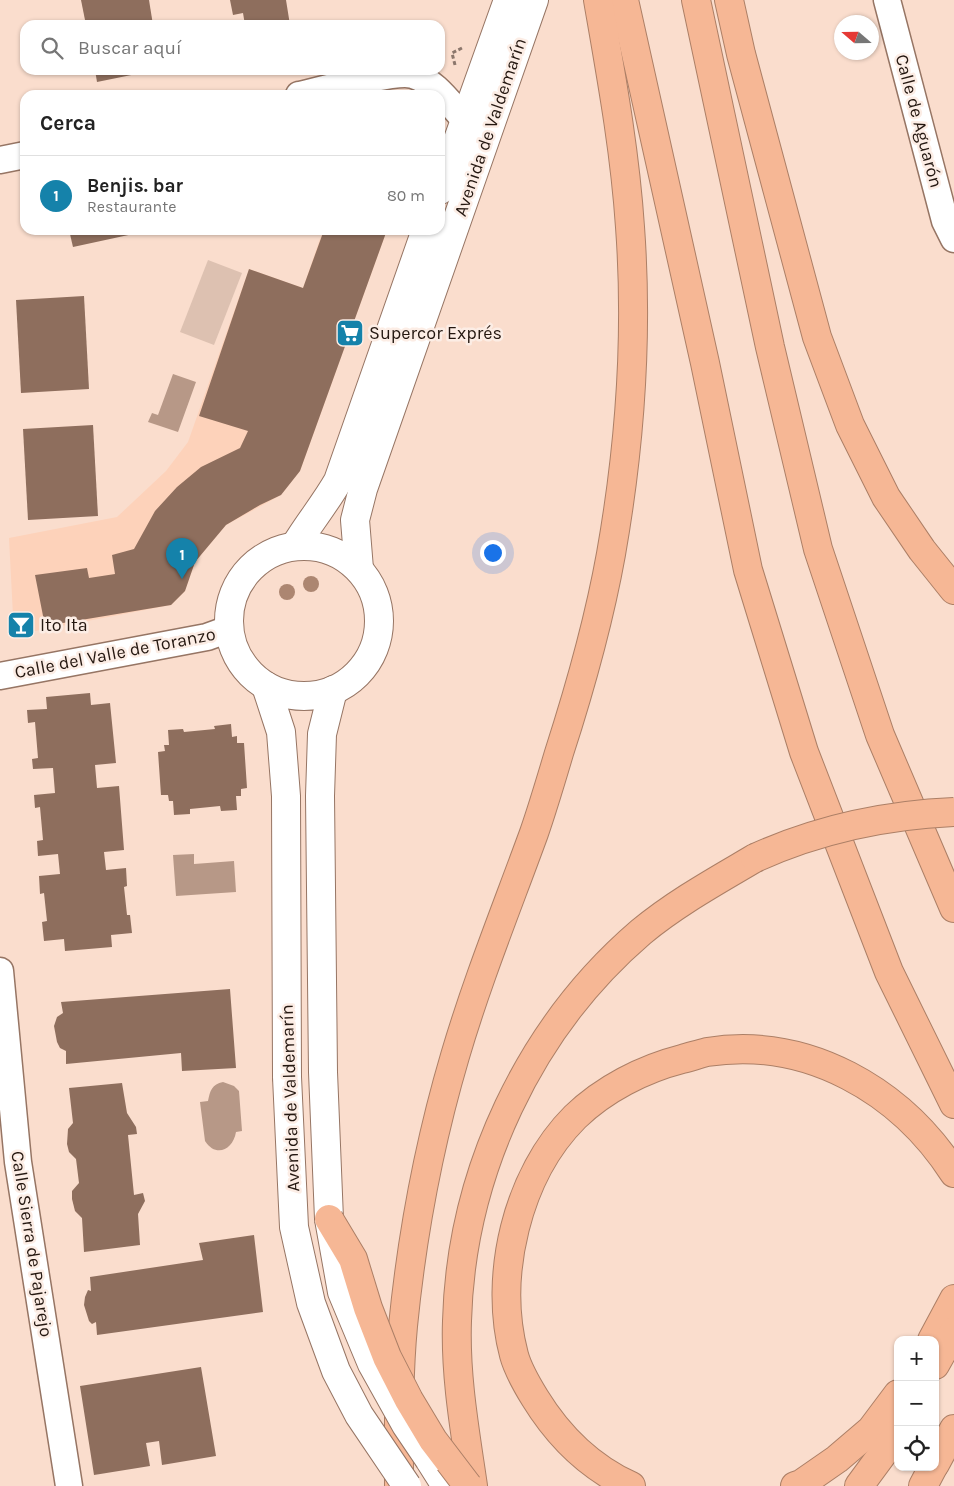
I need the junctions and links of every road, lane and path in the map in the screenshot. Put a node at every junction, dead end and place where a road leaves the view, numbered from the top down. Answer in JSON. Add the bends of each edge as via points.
{"nodes":[{"id":1,"x":508,"y":0,"type":"edge"},
{"id":2,"x":534,"y":0,"type":"edge"},
{"id":3,"x":598,"y":0,"type":"edge"},
{"id":4,"x":624,"y":0,"type":"edge"},
{"id":5,"x":696,"y":0,"type":"edge"},
{"id":6,"x":729,"y":0,"type":"edge"},
{"id":7,"x":888,"y":0,"type":"edge"},
{"id":8,"x":399,"y":75,"type":"edge"},
{"id":9,"x":414,"y":75,"type":"edge"},
{"id":10,"x":323,"y":90,"type":"edge"},
{"id":11,"x":438,"y":90,"type":"edge"},
{"id":12,"x":445,"y":96,"type":"edge"},
{"id":13,"x":464,"y":120,"type":"junction"},
{"id":14,"x":20,"y":156,"type":"edge"},
{"id":15,"x":0,"y":160,"type":"edge"},
{"id":16,"x":445,"y":175,"type":"edge"},
{"id":17,"x":424,"y":235,"type":"edge"},
{"id":18,"x":954,"y":240,"type":"edge"},
{"id":19,"x":295,"y":546,"type":"junction"},
{"id":20,"x":358,"y":569,"type":"junction"},
{"id":21,"x":954,"y":590,"type":"edge"},
{"id":22,"x":229,"y":629,"type":"junction"},
{"id":23,"x":0,"y":676,"type":"edge"},
{"id":24,"x":266,"y":686,"type":"junction"},
{"id":25,"x":333,"y":690,"type":"junction"},
{"id":26,"x":954,"y":812,"type":"edge"},
{"id":27,"x":954,"y":908,"type":"edge"},
{"id":28,"x":0,"y":972,"type":"edge"},
{"id":29,"x":954,"y":1104,"type":"edge"},
{"id":30,"x":9,"y":1163,"type":"edge"},
{"id":31,"x":954,"y":1173,"type":"edge"},
{"id":32,"x":329,"y":1219,"type":"junction"},
{"id":33,"x":954,"y":1299,"type":"edge"},
{"id":34,"x":954,"y":1331,"type":"edge"},
{"id":35,"x":934,"y":1336,"type":"edge"},
{"id":36,"x":939,"y":1358,"type":"edge"},
{"id":37,"x":894,"y":1399,"type":"edge"},
{"id":38,"x":954,"y":1429,"type":"edge"},
{"id":39,"x":894,"y":1438,"type":"edge"},
{"id":40,"x":939,"y":1457,"type":"edge"},
{"id":41,"x":931,"y":1471,"type":"edge"},
{"id":42,"x":69,"y":1486,"type":"edge"},
{"id":43,"x":399,"y":1486,"type":"edge"},
{"id":44,"x":407,"y":1486,"type":"edge"},
{"id":45,"x":446,"y":1486,"type":"edge"},
{"id":46,"x":468,"y":1486,"type":"edge"},
{"id":47,"x":472,"y":1486,"type":"edge"},
{"id":48,"x":631,"y":1486,"type":"edge"},
{"id":49,"x":795,"y":1486,"type":"edge"},
{"id":50,"x":859,"y":1486,"type":"edge"},
{"id":51,"x":923,"y":1486,"type":"edge"}],
"edges":[{"from":1,"to":13,"type":"main road","name":"Avenida de Valdemarín"},
{"from":2,"to":20,"type":"main road","name":"Avenida de Valdemarín","via":[[363,489],[354,520]]},
{"from":3,"to":43,"type":"highway","via":[[617,111],[630,226],[632,357],[620,497],[602,596],[578,690],[536,827],[472,1003],[434,1136],[414,1240],[403,1328]]},
{"from":4,"to":29,"type":"highway","via":[[748,570],[804,752],[889,972]]},
{"from":5,"to":27,"type":"highway","via":[[770,347],[818,549],[880,735]]},
{"from":6,"to":21,"type":"highway","via":[[817,337],[850,425],[886,497]]},
{"from":7,"to":18,"type":"street","name":"Calle de Aguarón","via":[[945,221]]},
{"from":8,"to":10,"type":"street"},
{"from":9,"to":11,"type":"street"},
{"from":12,"to":13,"type":"street"},
{"from":13,"to":16,"type":"main road","name":"Avenida de Valdemarín"},
{"from":14,"to":15,"type":"street"},
{"from":17,"to":19,"type":"main road","via":[[338,481]]},
{"from":19,"to":20,"type":"main road","via":[[329,550]]},
{"from":19,"to":22,"type":"main road","via":[[272,553],[245,574],[234,595]]},
{"from":20,"to":25,"type":"main road","via":[[371,587],[378,608],[377,636],[366,663],[351,679]]},
{"from":22,"to":23,"type":"street","name":"Calle del Valle de Toranzo","via":[[207,637]]},
{"from":22,"to":24,"type":"main road","via":[[237,656],[245,668]]},
{"from":24,"to":25,"type":"main road","via":[[299,696]]},
{"from":24,"to":44,"type":"main road","name":"Avenida de Valdemarín","bridge":true,"via":[[281,732],[286,796],[287,1078],[294,1227],[310,1302],[336,1371],[355,1408]]},
{"from":25,"to":32,"type":"main road","name":"Avenida de Valdemarín","via":[[322,734],[320,796],[323,1072]]},
{"from":26,"to":47,"type":"highway","bridge":true,"via":[[839,827],[755,858],[679,903],[641,932],[575,1000],[546,1040],[518,1085],[497,1132],[482,1170],[465,1238],[457,1322],[458,1361]]},
{"from":28,"to":30,"type":"street","name":"Calle Sierra de Pajarejo"},
{"from":30,"to":42,"type":"street","name":"Calle Sierra de Pajarejo"},
{"from":31,"to":48,"type":"highway","via":[[912,1120],[866,1085],[826,1065],[776,1053],[707,1052],[666,1063],[620,1083],[575,1117],[536,1169],[519,1215],[508,1264],[506,1299],[509,1326],[514,1356],[549,1422],[594,1466]]},
{"from":32,"to":45,"type":"main road","name":"Avenida de Valdemarín","bridge":true,"via":[[342,1292],[372,1364],[406,1425]]},
{"from":32,"to":46,"type":"highway","bridge":true,"via":[[353,1259],[387,1357],[409,1400],[433,1440]]},
{"from":33,"to":35,"type":"highway"},
{"from":34,"to":36,"type":"highway"},
{"from":37,"to":49,"type":"highway","via":[[871,1430],[837,1459]]},
{"from":38,"to":40,"type":"highway"},
{"from":39,"to":50,"type":"highway"},
{"from":41,"to":51,"type":"highway"}]}
